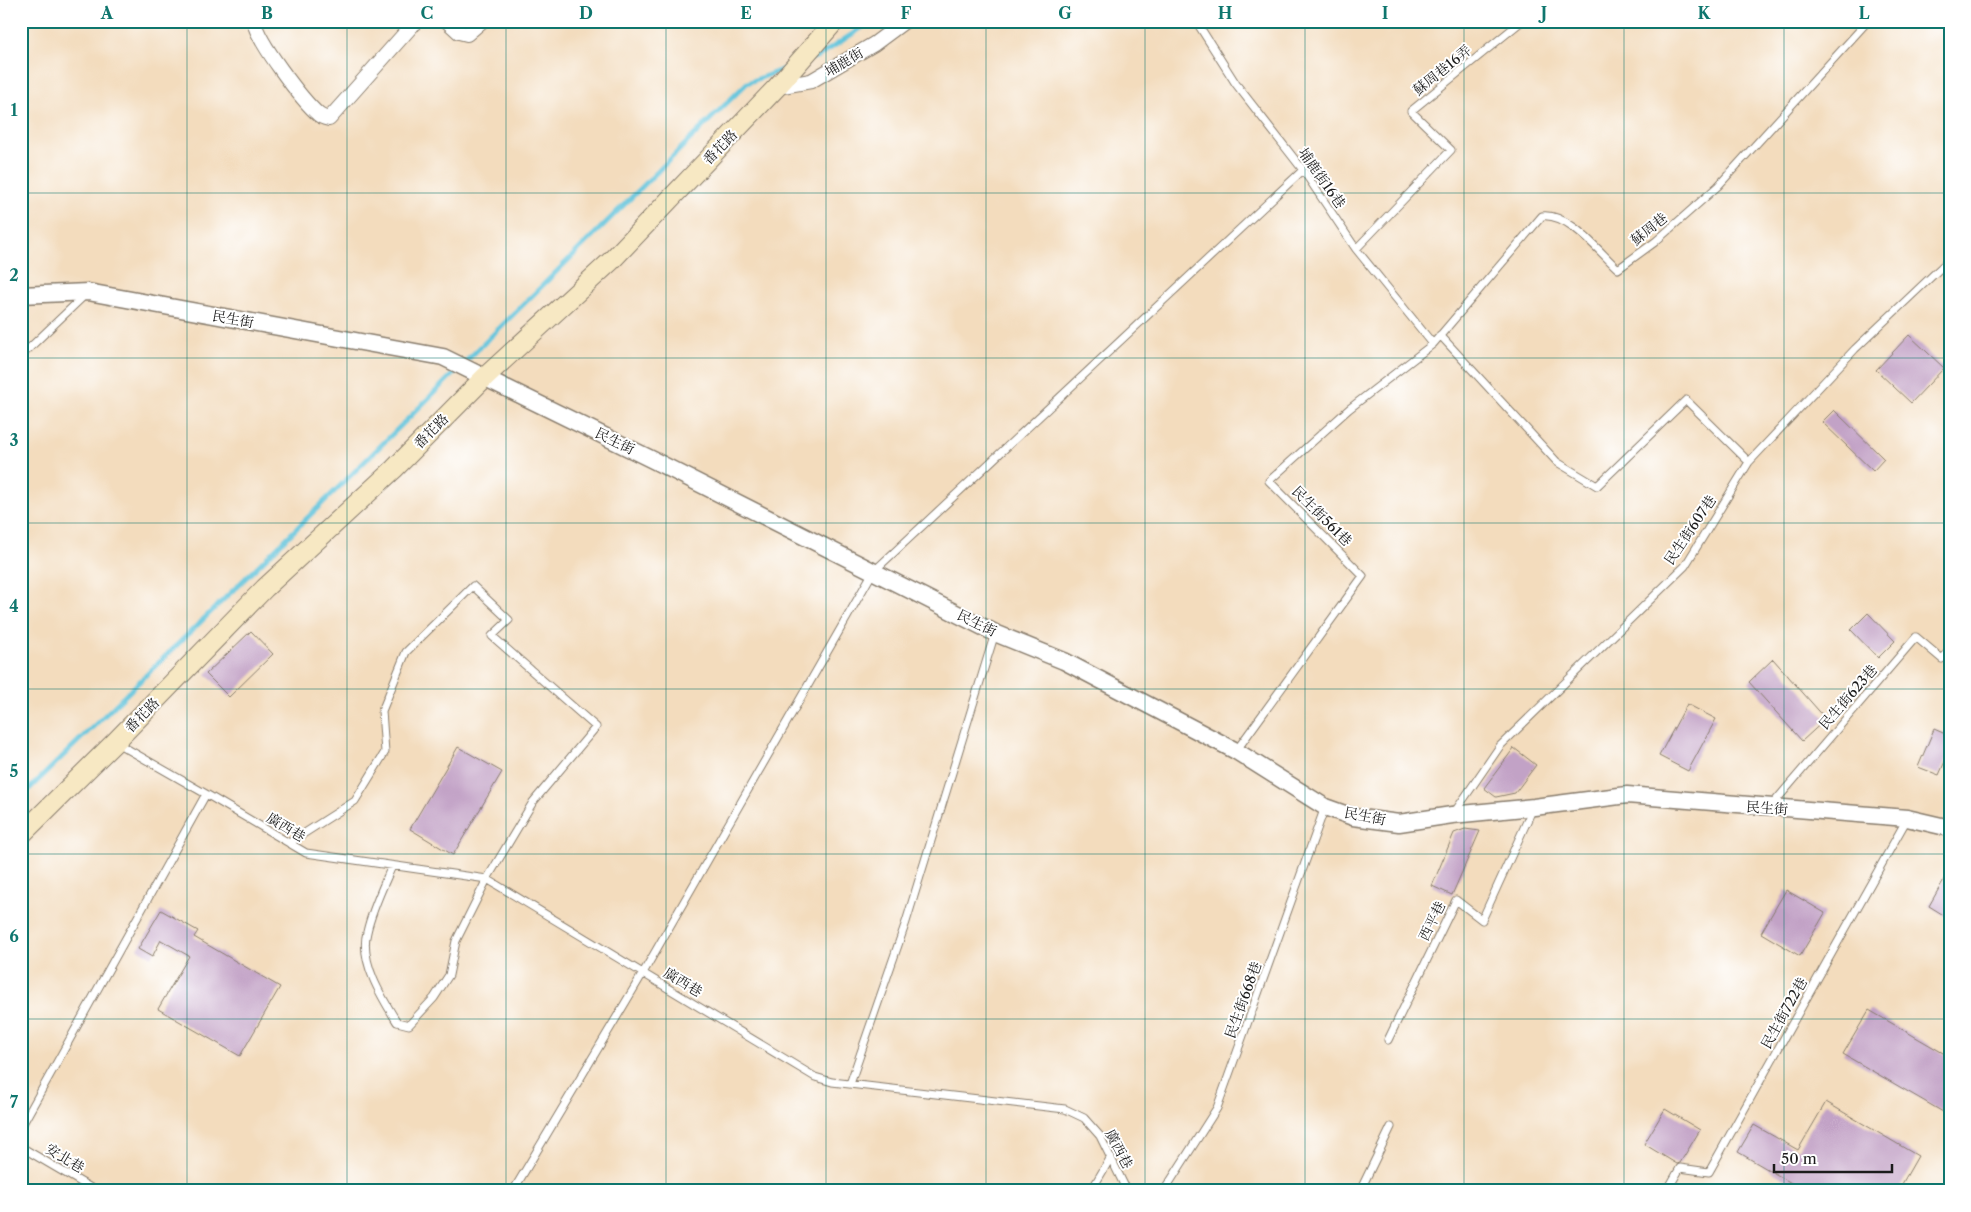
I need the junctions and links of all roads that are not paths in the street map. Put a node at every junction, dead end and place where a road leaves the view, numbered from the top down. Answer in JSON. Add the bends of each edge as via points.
{"nodes":[{"id":1,"x":254,"y":21,"type":"edge"},
{"id":2,"x":416,"y":21,"type":"edge"},
{"id":3,"x":447,"y":21,"type":"edge"},
{"id":4,"x":482,"y":21,"type":"edge"},
{"id":5,"x":834,"y":21,"type":"edge"},
{"id":6,"x":905,"y":21,"type":"edge"},
{"id":7,"x":1196,"y":21,"type":"edge"},
{"id":8,"x":1522,"y":21,"type":"edge"},
{"id":9,"x":1868,"y":21,"type":"edge"},
{"id":10,"x":777,"y":86,"type":"junction"},
{"id":11,"x":1303,"y":170,"type":"junction"},
{"id":12,"x":1356,"y":249,"type":"junction"},
{"id":13,"x":1950,"y":259,"type":"edge"},
{"id":14,"x":88,"y":292,"type":"junction"},
{"id":15,"x":21,"y":295,"type":"edge"},
{"id":16,"x":1440,"y":335,"type":"junction"},
{"id":17,"x":1433,"y":344,"type":"junction"},
{"id":18,"x":21,"y":356,"type":"edge"},
{"id":19,"x":485,"y":377,"type":"junction"},
{"id":20,"x":1749,"y":462,"type":"junction"},
{"id":21,"x":873,"y":572,"type":"junction"},
{"id":22,"x":995,"y":633,"type":"junction"},
{"id":23,"x":1950,"y":650,"type":"edge"},
{"id":24,"x":115,"y":742,"type":"junction"},
{"id":25,"x":1236,"y":751,"type":"junction"},
{"id":26,"x":206,"y":794,"type":"junction"},
{"id":27,"x":1325,"y":807,"type":"junction"},
{"id":28,"x":1534,"y":808,"type":"junction"},
{"id":29,"x":1770,"y":808,"type":"junction"},
{"id":30,"x":1452,"y":815,"type":"junction"},
{"id":31,"x":1907,"y":818,"type":"junction"},
{"id":32,"x":1950,"y":828,"type":"edge"},
{"id":33,"x":21,"y":835,"type":"edge"},
{"id":34,"x":289,"y":844,"type":"junction"},
{"id":35,"x":392,"y":866,"type":"junction"},
{"id":36,"x":487,"y":879,"type":"junction"},
{"id":37,"x":643,"y":973,"type":"junction"},
{"id":38,"x":1388,"y":1040,"type":"dead end"},
{"id":39,"x":850,"y":1084,"type":"junction"},
{"id":40,"x":21,"y":1127,"type":"edge"},
{"id":41,"x":1391,"y":1127,"type":"dead end"},
{"id":42,"x":21,"y":1147,"type":"edge"},
{"id":43,"x":1111,"y":1157,"type":"junction"},
{"id":44,"x":96,"y":1191,"type":"edge"},
{"id":45,"x":513,"y":1191,"type":"edge"},
{"id":46,"x":1091,"y":1191,"type":"edge"},
{"id":47,"x":1127,"y":1191,"type":"edge"},
{"id":48,"x":1164,"y":1191,"type":"edge"},
{"id":49,"x":1360,"y":1191,"type":"edge"},
{"id":50,"x":1667,"y":1191,"type":"edge"}],
"edges":[{"from":1,"to":2,"type":"street","via":[[267,51],[311,107],[329,119]]},
{"from":3,"to":4,"type":"street","via":[[459,32],[467,34]]},
{"from":5,"to":10,"type":"main road","name":"番花路"},
{"from":6,"to":10,"type":"street","name":"埔鹿街","via":[[874,44],[811,81]]},
{"from":7,"to":11,"type":"lane","name":"埔鹿街16巷","via":[[1236,84]]},
{"from":8,"to":12,"type":"lane","name":"蘇周巷16弄","via":[[1412,111],[1451,150]]},
{"from":9,"to":16,"type":"lane","name":"蘇周巷","via":[[1718,186],[1655,242],[1618,269],[1569,222],[1552,215],[1542,216]]},
{"from":10,"to":19,"type":"main road","name":"番花路","via":[[611,261]]},
{"from":11,"to":12,"type":"lane","name":"埔鹿街16巷"},
{"from":11,"to":21,"type":"lane"},
{"from":12,"to":17,"type":"lane","name":"埔鹿街16巷"},
{"from":13,"to":20,"type":"lane","name":"民生街607巷","via":[[1855,349]]},
{"from":14,"to":15,"type":"street","name":"民生街"},
{"from":14,"to":18,"type":"lane"},
{"from":14,"to":19,"type":"street","name":"民生街","via":[[443,357]]},
{"from":16,"to":17,"type":"lane","name":"民生街561巷"},
{"from":16,"to":20,"type":"lane","via":[[1557,462],[1597,486],[1686,400]]},
{"from":17,"to":25,"type":"lane","name":"民生街561巷","via":[[1349,409],[1269,481],[1364,576]]},
{"from":19,"to":21,"type":"street","name":"民生街"},
{"from":19,"to":24,"type":"main road","name":"番花路","via":[[394,469],[265,588]]},
{"from":20,"to":30,"type":"lane","name":"民生街607巷","via":[[1685,566],[1500,746]]},
{"from":21,"to":22,"type":"street","name":"民生街"},
{"from":21,"to":37,"type":"lane"},
{"from":22,"to":25,"type":"street","name":"民生街","via":[[1064,661]]},
{"from":22,"to":39,"type":"lane","via":[[906,922]]},
{"from":23,"to":29,"type":"lane","name":"民生街623巷","via":[[1942,659],[1916,637]]},
{"from":24,"to":26,"type":"lane","name":"廣西巷"},
{"from":24,"to":33,"type":"main road","name":"番花路"},
{"from":25,"to":27,"type":"street","name":"民生街"},
{"from":26,"to":34,"type":"lane","name":"廣西巷"},
{"from":26,"to":40,"type":"lane"},
{"from":27,"to":30,"type":"street","name":"民生街","via":[[1353,816],[1399,823]]},
{"from":27,"to":48,"type":"lane","name":"民生街668巷","via":[[1218,1108]]},
{"from":28,"to":29,"type":"street","name":"民生街","via":[[1627,796]]},
{"from":28,"to":30,"type":"street","name":"民生街"},
{"from":28,"to":38,"type":"lane","name":"西平巷","via":[[1482,920],[1456,900]]},
{"from":29,"to":31,"type":"street","name":"民生街"},
{"from":31,"to":32,"type":"street","name":"民生街"},
{"from":31,"to":50,"type":"lane","name":"民生街722巷","via":[[1709,1172],[1680,1168]]},
{"from":34,"to":35,"type":"lane","name":"廣西巷","via":[[306,853]]},
{"from":34,"to":36,"type":"lane","via":[[355,801],[385,752],[382,711],[406,652],[473,586],[509,620],[492,636],[596,727],[534,802]]},
{"from":35,"to":36,"type":"lane","name":"廣西巷"},
{"from":35,"to":36,"type":"lane","via":[[366,933],[366,956],[382,998],[397,1022],[409,1025],[434,998],[449,975],[456,941]]},
{"from":36,"to":37,"type":"lane","name":"廣西巷"},
{"from":37,"to":39,"type":"lane","name":"廣西巷","via":[[815,1076]]},
{"from":37,"to":45,"type":"lane"},
{"from":39,"to":43,"type":"lane","name":"廣西巷","via":[[1065,1109],[1084,1118],[1100,1136]]},
{"from":41,"to":49,"type":"lane"},
{"from":42,"to":44,"type":"lane","name":"安北巷"},
{"from":43,"to":46,"type":"lane"},
{"from":43,"to":47,"type":"lane","name":"廣西巷"}]}
